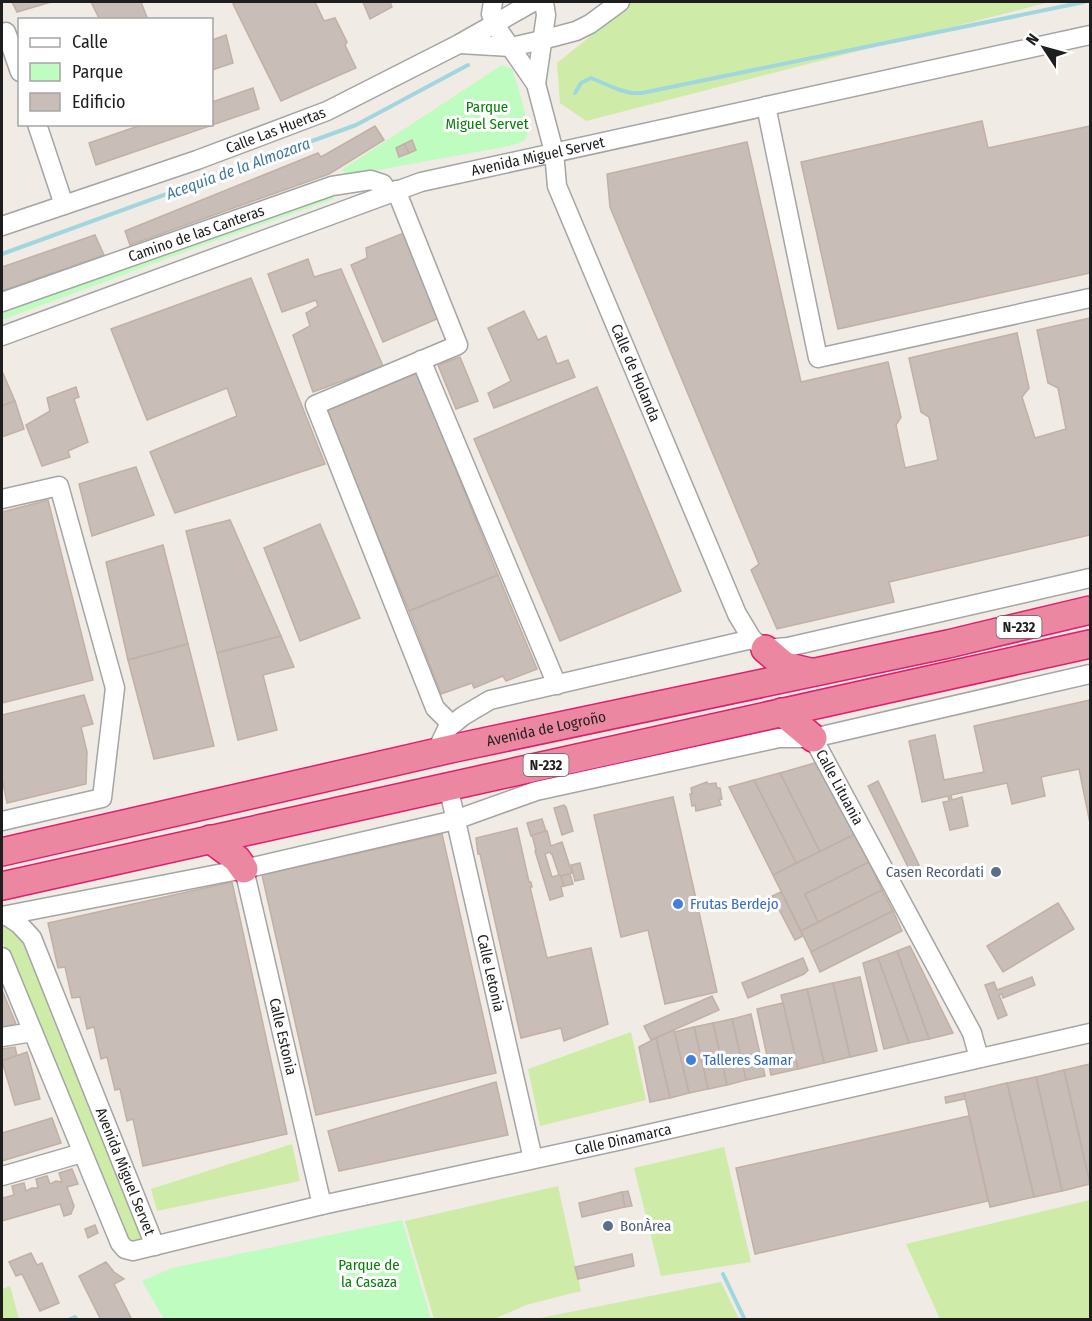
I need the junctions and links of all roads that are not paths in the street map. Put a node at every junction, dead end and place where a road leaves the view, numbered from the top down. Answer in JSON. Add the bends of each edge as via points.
{"nodes":[{"id":1,"x":492,"y":2,"type":"edge"},
{"id":2,"x":533,"y":2,"type":"edge"},
{"id":3,"x":620,"y":2,"type":"edge"},
{"id":4,"x":546,"y":16,"type":"edge"},
{"id":5,"x":495,"y":25,"type":"junction"},
{"id":6,"x":6,"y":32,"type":"dead end"},
{"id":7,"x":1090,"y":35,"type":"edge"},
{"id":8,"x":459,"y":44,"type":"junction"},
{"id":9,"x":511,"y":47,"type":"junction"},
{"id":10,"x":18,"y":66,"type":"edge"},
{"id":11,"x":536,"y":84,"type":"junction"},
{"id":12,"x":766,"y":106,"type":"junction"},
{"id":13,"x":38,"y":126,"type":"edge"},
{"id":14,"x":554,"y":152,"type":"junction"},
{"id":15,"x":392,"y":192,"type":"junction"},
{"id":16,"x":64,"y":205,"type":"junction"},
{"id":17,"x":2,"y":226,"type":"edge"},
{"id":18,"x":1090,"y":298,"type":"edge"},
{"id":19,"x":2,"y":302,"type":"edge"},
{"id":20,"x":2,"y":336,"type":"edge"},
{"id":21,"x":421,"y":360,"type":"junction"},
{"id":22,"x":2,"y":499,"type":"edge"},
{"id":23,"x":1090,"y":578,"type":"edge"},
{"id":24,"x":1090,"y":610,"type":"edge"},
{"id":25,"x":758,"y":644,"type":"junction"},
{"id":26,"x":1090,"y":644,"type":"edge"},
{"id":27,"x":810,"y":672,"type":"junction"},
{"id":28,"x":1090,"y":674,"type":"edge"},
{"id":29,"x":557,"y":685,"type":"junction"},
{"id":30,"x":811,"y":706,"type":"junction"},
{"id":31,"x":782,"y":712,"type":"junction"},
{"id":32,"x":453,"y":725,"type":"junction"},
{"id":33,"x":813,"y":738,"type":"junction"},
{"id":34,"x":436,"y":752,"type":"junction"},
{"id":35,"x":605,"y":764,"type":"junction"},
{"id":36,"x":448,"y":786,"type":"junction"},
{"id":37,"x":455,"y":820,"type":"junction"},
{"id":38,"x":2,"y":821,"type":"edge"},
{"id":39,"x":262,"y":828,"type":"junction"},
{"id":40,"x":210,"y":839,"type":"junction"},
{"id":41,"x":2,"y":852,"type":"edge"},
{"id":42,"x":244,"y":869,"type":"junction"},
{"id":43,"x":2,"y":886,"type":"edge"},
{"id":44,"x":17,"y":914,"type":"edge"},
{"id":45,"x":32,"y":938,"type":"junction"},
{"id":46,"x":2,"y":957,"type":"edge"},
{"id":47,"x":33,"y":1032,"type":"junction"},
{"id":48,"x":1090,"y":1033,"type":"edge"},
{"id":49,"x":2,"y":1037,"type":"edge"},
{"id":50,"x":979,"y":1058,"type":"junction"},
{"id":51,"x":82,"y":1153,"type":"junction"},
{"id":52,"x":533,"y":1159,"type":"junction"},
{"id":53,"x":2,"y":1176,"type":"edge"},
{"id":54,"x":322,"y":1205,"type":"junction"},
{"id":55,"x":155,"y":1246,"type":"junction"}],
"edges":[{"from":1,"to":5,"type":"street"},
{"from":1,"to":8,"type":"street"},
{"from":2,"to":5,"type":"street","name":"Calle Las Huertas"},
{"from":3,"to":4,"type":"street","via":[[590,24],[564,34]]},
{"from":4,"to":9,"type":"street"},
{"from":4,"to":11,"type":"street","name":"Calle de Holanda"},
{"from":5,"to":8,"type":"street","name":"Calle Las Huertas"},
{"from":5,"to":9,"type":"street","name":"Calle de Holanda"},
{"from":6,"to":10,"type":"street"},
{"from":7,"to":12,"type":"street","name":"Avenida Miguel Servet"},
{"from":8,"to":9,"type":"street"},
{"from":8,"to":16,"type":"street","name":"Calle Las Huertas","via":[[289,127]]},
{"from":9,"to":11,"type":"street","name":"Calle de Holanda"},
{"from":11,"to":14,"type":"street","name":"Calle de Holanda"},
{"from":12,"to":14,"type":"street","name":"Avenida Miguel Servet"},
{"from":12,"to":18,"type":"street","via":[[819,358]]},
{"from":13,"to":16,"type":"street"},
{"from":14,"to":15,"type":"street","name":"Avenida Miguel Servet"},
{"from":14,"to":25,"type":"street","name":"Calle de Holanda","via":[[557,186],[737,614]]},
{"from":15,"to":19,"type":"street","name":"Camino de las Canteras","via":[[371,180],[332,186]]},
{"from":15,"to":20,"type":"street","name":"Avenida Miguel Servet"},
{"from":15,"to":21,"type":"street","via":[[458,345]]},
{"from":16,"to":17,"type":"street","name":"Calle Las Huertas"},
{"from":21,"to":29,"type":"street"},
{"from":21,"to":32,"type":"street","via":[[315,405],[435,708]]},
{"from":22,"to":38,"type":"street","via":[[58,486],[115,688],[102,798]]},
{"from":23,"to":25,"type":"street","via":[[788,647]]},
{"from":24,"to":27,"type":"highway","name":"Avenida de Logroño","number":"N-232"},
{"from":25,"to":27,"type":"highway","via":[[785,666]]},
{"from":25,"to":29,"type":"street"},
{"from":26,"to":30,"type":"highway","number":"N-232"},
{"from":27,"to":34,"type":"highway","name":"Avenida de Logroño","number":"N-232"},
{"from":28,"to":33,"type":"street","name":"Calle Lituania"},
{"from":29,"to":32,"type":"street","via":[[490,700]]},
{"from":30,"to":31,"type":"highway","number":"N-232"},
{"from":30,"to":33,"type":"highway"},
{"from":31,"to":33,"type":"highway"},
{"from":31,"to":35,"type":"highway","number":"N-232"},
{"from":32,"to":34,"type":"street"},
{"from":33,"to":35,"type":"street","via":[[779,738]]},
{"from":33,"to":50,"type":"street","name":"Calle Lituania","via":[[972,1034]]},
{"from":34,"to":41,"type":"highway","name":"Avenida de Logroño","number":"N-232"},
{"from":35,"to":36,"type":"highway","number":"N-232"},
{"from":35,"to":37,"type":"street"},
{"from":36,"to":37,"type":"street","name":"Calle Letonia"},
{"from":36,"to":39,"type":"highway","number":"N-232"},
{"from":37,"to":42,"type":"street"},
{"from":37,"to":52,"type":"street","name":"Calle Letonia"},
{"from":39,"to":40,"type":"highway","number":"N-232"},
{"from":39,"to":42,"type":"highway"},
{"from":40,"to":42,"type":"highway"},
{"from":40,"to":43,"type":"highway","number":"N-232"},
{"from":42,"to":44,"type":"street"},
{"from":42,"to":54,"type":"street","name":"Calle Estonia"},
{"from":44,"to":45,"type":"street"},
{"from":44,"to":45,"type":"street","name":"Avenida Miguel Servet","via":[[19,924]]},
{"from":45,"to":55,"type":"street","name":"Avenida Miguel Servet"},
{"from":46,"to":47,"type":"street","name":"Avenida Miguel Servet"},
{"from":47,"to":49,"type":"street"},
{"from":47,"to":51,"type":"street","name":"Avenida Miguel Servet"},
{"from":48,"to":50,"type":"street","name":"Calle Dinamarca"},
{"from":50,"to":52,"type":"street","name":"Calle Dinamarca"},
{"from":51,"to":53,"type":"street"},
{"from":51,"to":55,"type":"street","name":"Avenida Miguel Servet","via":[[120,1243],[133,1251]]},
{"from":52,"to":54,"type":"street","name":"Calle Dinamarca"},
{"from":54,"to":55,"type":"street","name":"Calle Dinamarca"}]}
